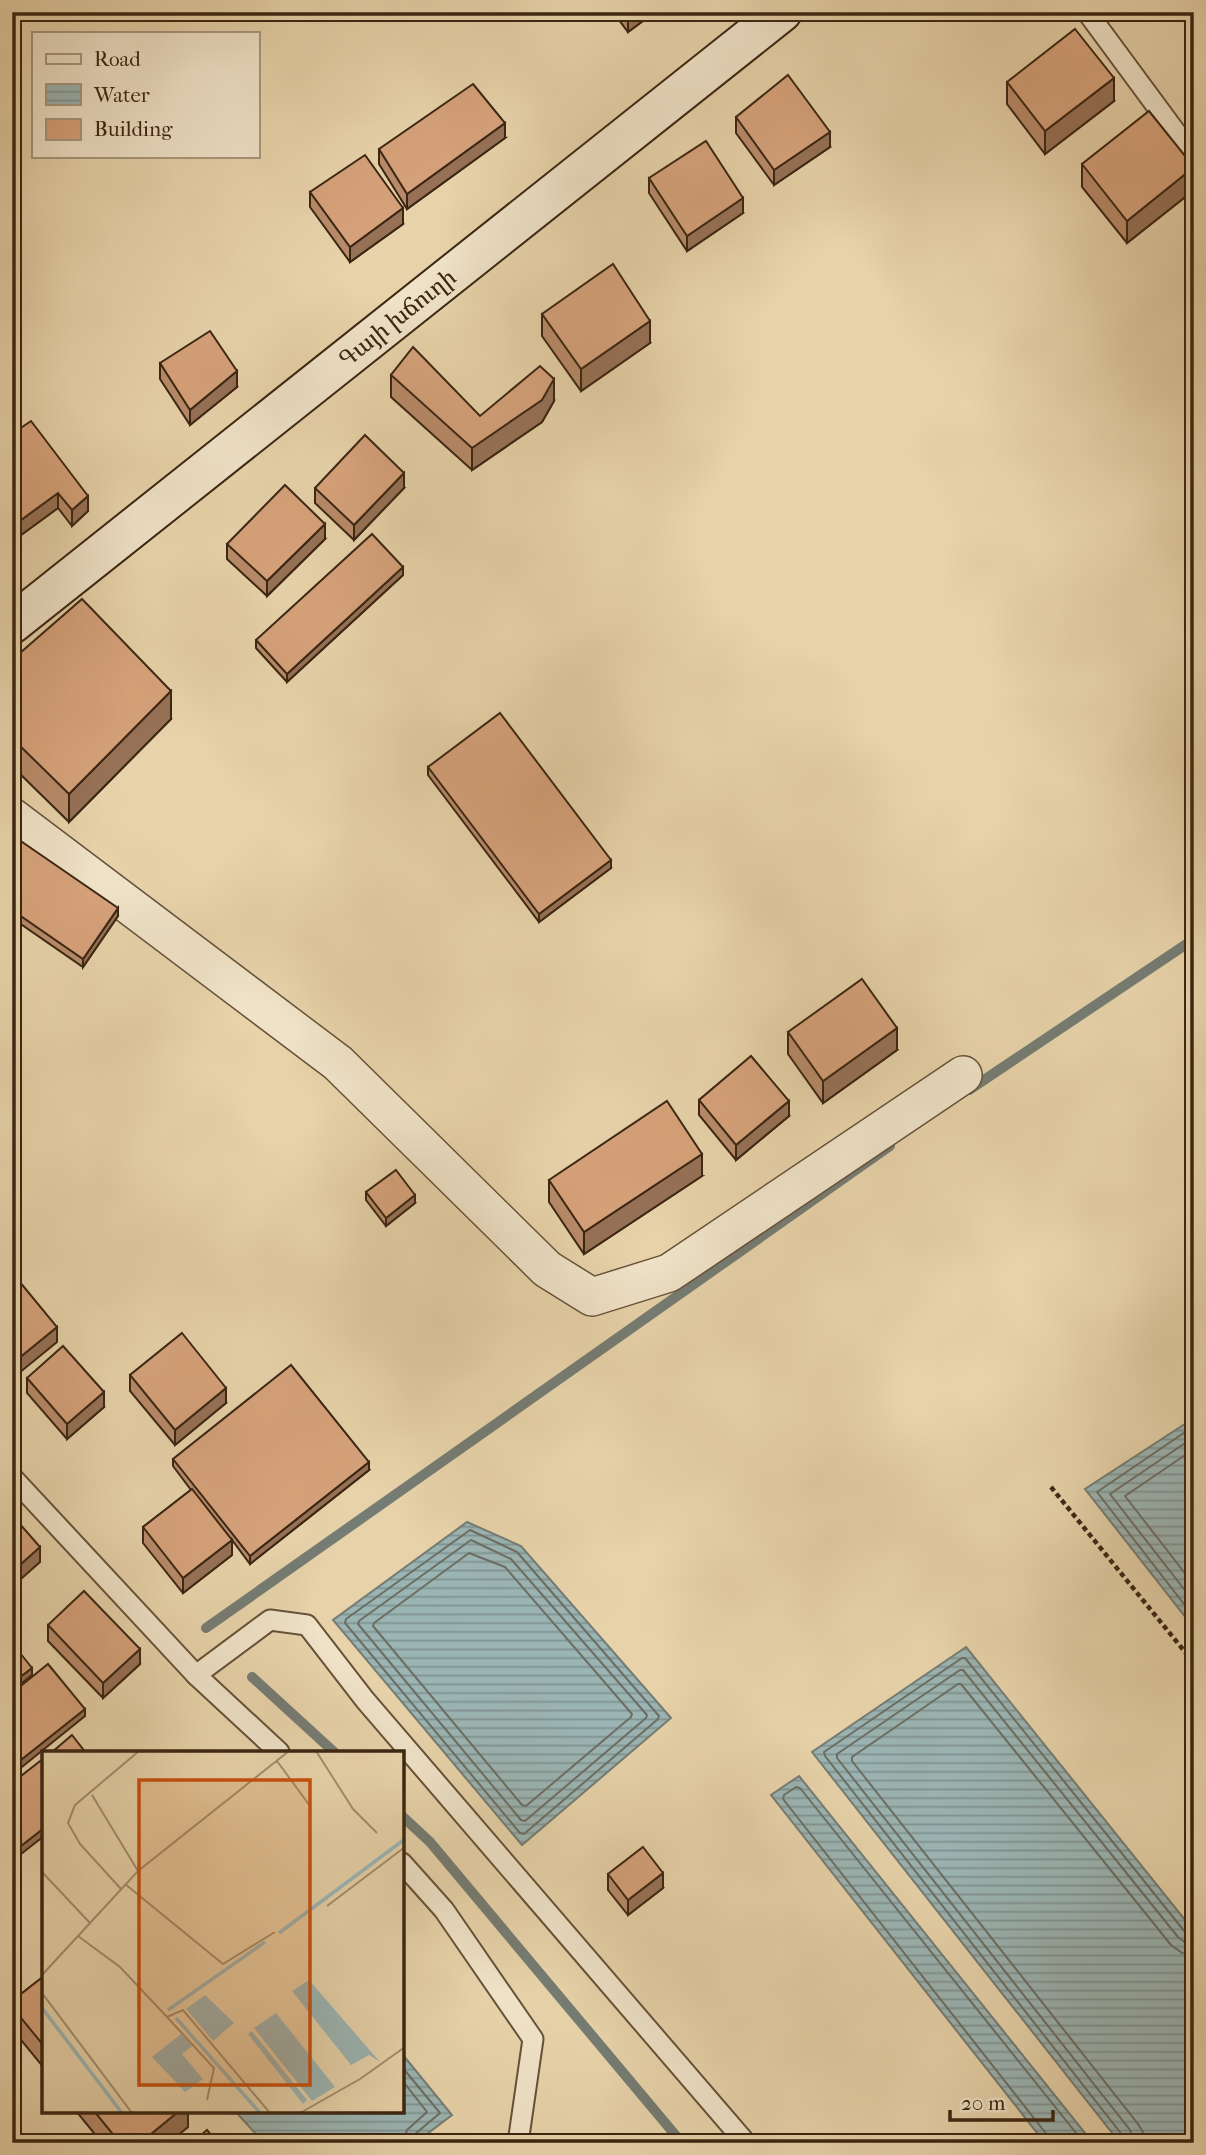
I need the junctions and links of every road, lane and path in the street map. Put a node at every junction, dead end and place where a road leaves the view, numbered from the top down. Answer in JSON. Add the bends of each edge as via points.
{"nodes":[{"id":1,"x":782,"y":12,"type":"edge"},
{"id":2,"x":1087,"y":12,"type":"edge"},
{"id":3,"x":1194,"y":157,"type":"edge"},
{"id":4,"x":12,"y":624,"type":"edge"},
{"id":5,"x":12,"y":817,"type":"edge"},
{"id":6,"x":963,"y":1075,"type":"dead end"},
{"id":7,"x":12,"y":1477,"type":"edge"},
{"id":8,"x":1051,"y":1487,"type":"dead end"},
{"id":9,"x":1194,"y":1663,"type":"edge"},
{"id":10,"x":196,"y":1675,"type":"junction"},
{"id":11,"x":278,"y":1751,"type":"edge"},
{"id":12,"x":404,"y":1865,"type":"edge"},
{"id":13,"x":518,"y":2143,"type":"edge"},
{"id":14,"x":746,"y":2143,"type":"edge"}],
"edges":[{"from":1,"to":4,"type":"main road","name":"Գայի խճուղի"},
{"from":2,"to":3,"type":"lane"},
{"from":5,"to":6,"type":"street","via":[[338,1063],[547,1269],[592,1297],[669,1273]]},
{"from":7,"to":10,"type":"lane"},
{"from":8,"to":9,"type":"path"},
{"from":10,"to":11,"type":"lane"},
{"from":10,"to":14,"type":"lane","via":[[270,1620],[307,1625],[365,1700]]},
{"from":12,"to":13,"type":"lane","via":[[444,1910],[533,2039]]}]}
